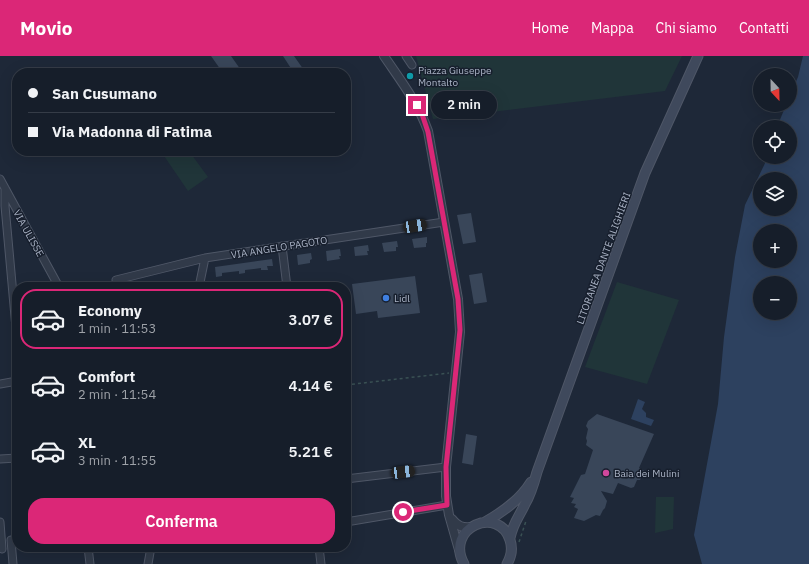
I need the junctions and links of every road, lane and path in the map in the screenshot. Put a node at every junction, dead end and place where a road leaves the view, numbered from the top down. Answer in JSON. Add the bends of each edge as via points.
{"nodes":[{"id":1,"x":384,"y":56,"type":"edge"},
{"id":2,"x":406,"y":56,"type":"edge"},
{"id":3,"x":698,"y":56,"type":"edge"},
{"id":4,"x":412,"y":65,"type":"dead end"},
{"id":5,"x":0,"y":179,"type":"edge"},
{"id":6,"x":5,"y":188,"type":"junction"},
{"id":7,"x":444,"y":222,"type":"junction"},
{"id":8,"x":282,"y":246,"type":"junction"},
{"id":9,"x":205,"y":258,"type":"junction"},
{"id":10,"x":116,"y":280,"type":"dead end"},
{"id":11,"x":56,"y":282,"type":"edge"},
{"id":12,"x":200,"y":282,"type":"edge"},
{"id":13,"x":286,"y":282,"type":"edge"},
{"id":14,"x":12,"y":284,"type":"edge"},
{"id":15,"x":457,"y":372,"type":"junction"},
{"id":16,"x":12,"y":382,"type":"edge"},
{"id":17,"x":0,"y":384,"type":"edge"},
{"id":18,"x":351,"y":384,"type":"edge"},
{"id":19,"x":12,"y":458,"type":"edge"},
{"id":20,"x":0,"y":459,"type":"edge"},
{"id":21,"x":446,"y":467,"type":"junction"},
{"id":22,"x":537,"y":472,"type":"junction"},
{"id":23,"x":351,"y":478,"type":"edge"},
{"id":24,"x":447,"y":505,"type":"junction"},
{"id":25,"x":449,"y":515,"type":"junction"},
{"id":26,"x":351,"y":521,"type":"edge"},
{"id":27,"x":0,"y":522,"type":"edge"},
{"id":28,"x":485,"y":522,"type":"junction"},
{"id":29,"x":471,"y":527,"type":"junction"},
{"id":30,"x":510,"y":538,"type":"junction"},
{"id":31,"x":11,"y":540,"type":"joint"},
{"id":32,"x":1,"y":550,"type":"edge"},
{"id":33,"x":89,"y":552,"type":"edge"},
{"id":34,"x":150,"y":552,"type":"edge"},
{"id":35,"x":320,"y":552,"type":"edge"},
{"id":36,"x":461,"y":559,"type":"edge"},
{"id":37,"x":13,"y":564,"type":"edge"},
{"id":38,"x":90,"y":564,"type":"edge"},
{"id":39,"x":148,"y":564,"type":"edge"},
{"id":40,"x":321,"y":564,"type":"edge"},
{"id":41,"x":507,"y":564,"type":"edge"}],
"edges":[{"from":1,"to":7,"type":"street","via":[[412,96],[428,132]]},
{"from":2,"to":4,"type":"street"},
{"from":3,"to":22,"type":"main road","name":"LITORANEA DANTE ALIGHIERI","via":[[645,173]]},
{"from":5,"to":6,"type":"street","name":"VIA ULISSE"},
{"from":6,"to":11,"type":"street","name":"VIA ULISSE"},
{"from":6,"to":14,"type":"street"},
{"from":7,"to":8,"type":"street","name":"VIA ANGELO PAGOTO"},
{"from":7,"to":15,"type":"street","via":[[458,299],[460,332]]},
{"from":8,"to":9,"type":"street","name":"VIA ANGELO PAGOTO"},
{"from":8,"to":13,"type":"street"},
{"from":9,"to":10,"type":"street","name":"VIA ANGELO PAGOTO"},
{"from":9,"to":12,"type":"street"},
{"from":15,"to":18,"type":"path"},
{"from":15,"to":21,"type":"street"},
{"from":16,"to":17,"type":"street"},
{"from":19,"to":20,"type":"street"},
{"from":21,"to":23,"type":"street"},
{"from":21,"to":24,"type":"street"},
{"from":22,"to":28,"type":"main road","via":[[530,485],[510,506]]},
{"from":22,"to":30,"type":"main road","via":[[532,489],[512,526]]},
{"from":24,"to":25,"type":"street"},
{"from":24,"to":26,"type":"street"},
{"from":25,"to":29,"type":"street","via":[[458,525],[464,528]]},
{"from":25,"to":36,"type":"street"},
{"from":27,"to":32,"type":"street"},
{"from":28,"to":29,"type":"main road"},
{"from":28,"to":30,"type":"main road","via":[[500,526]]},
{"from":29,"to":36,"type":"main road","via":[[462,537]]},
{"from":30,"to":41,"type":"main road","via":[[512,551]]},
{"from":31,"to":32,"type":"street"},
{"from":31,"to":37,"type":"street"},
{"from":33,"to":38,"type":"street"},
{"from":34,"to":39,"type":"street"},
{"from":35,"to":40,"type":"street"}]}
